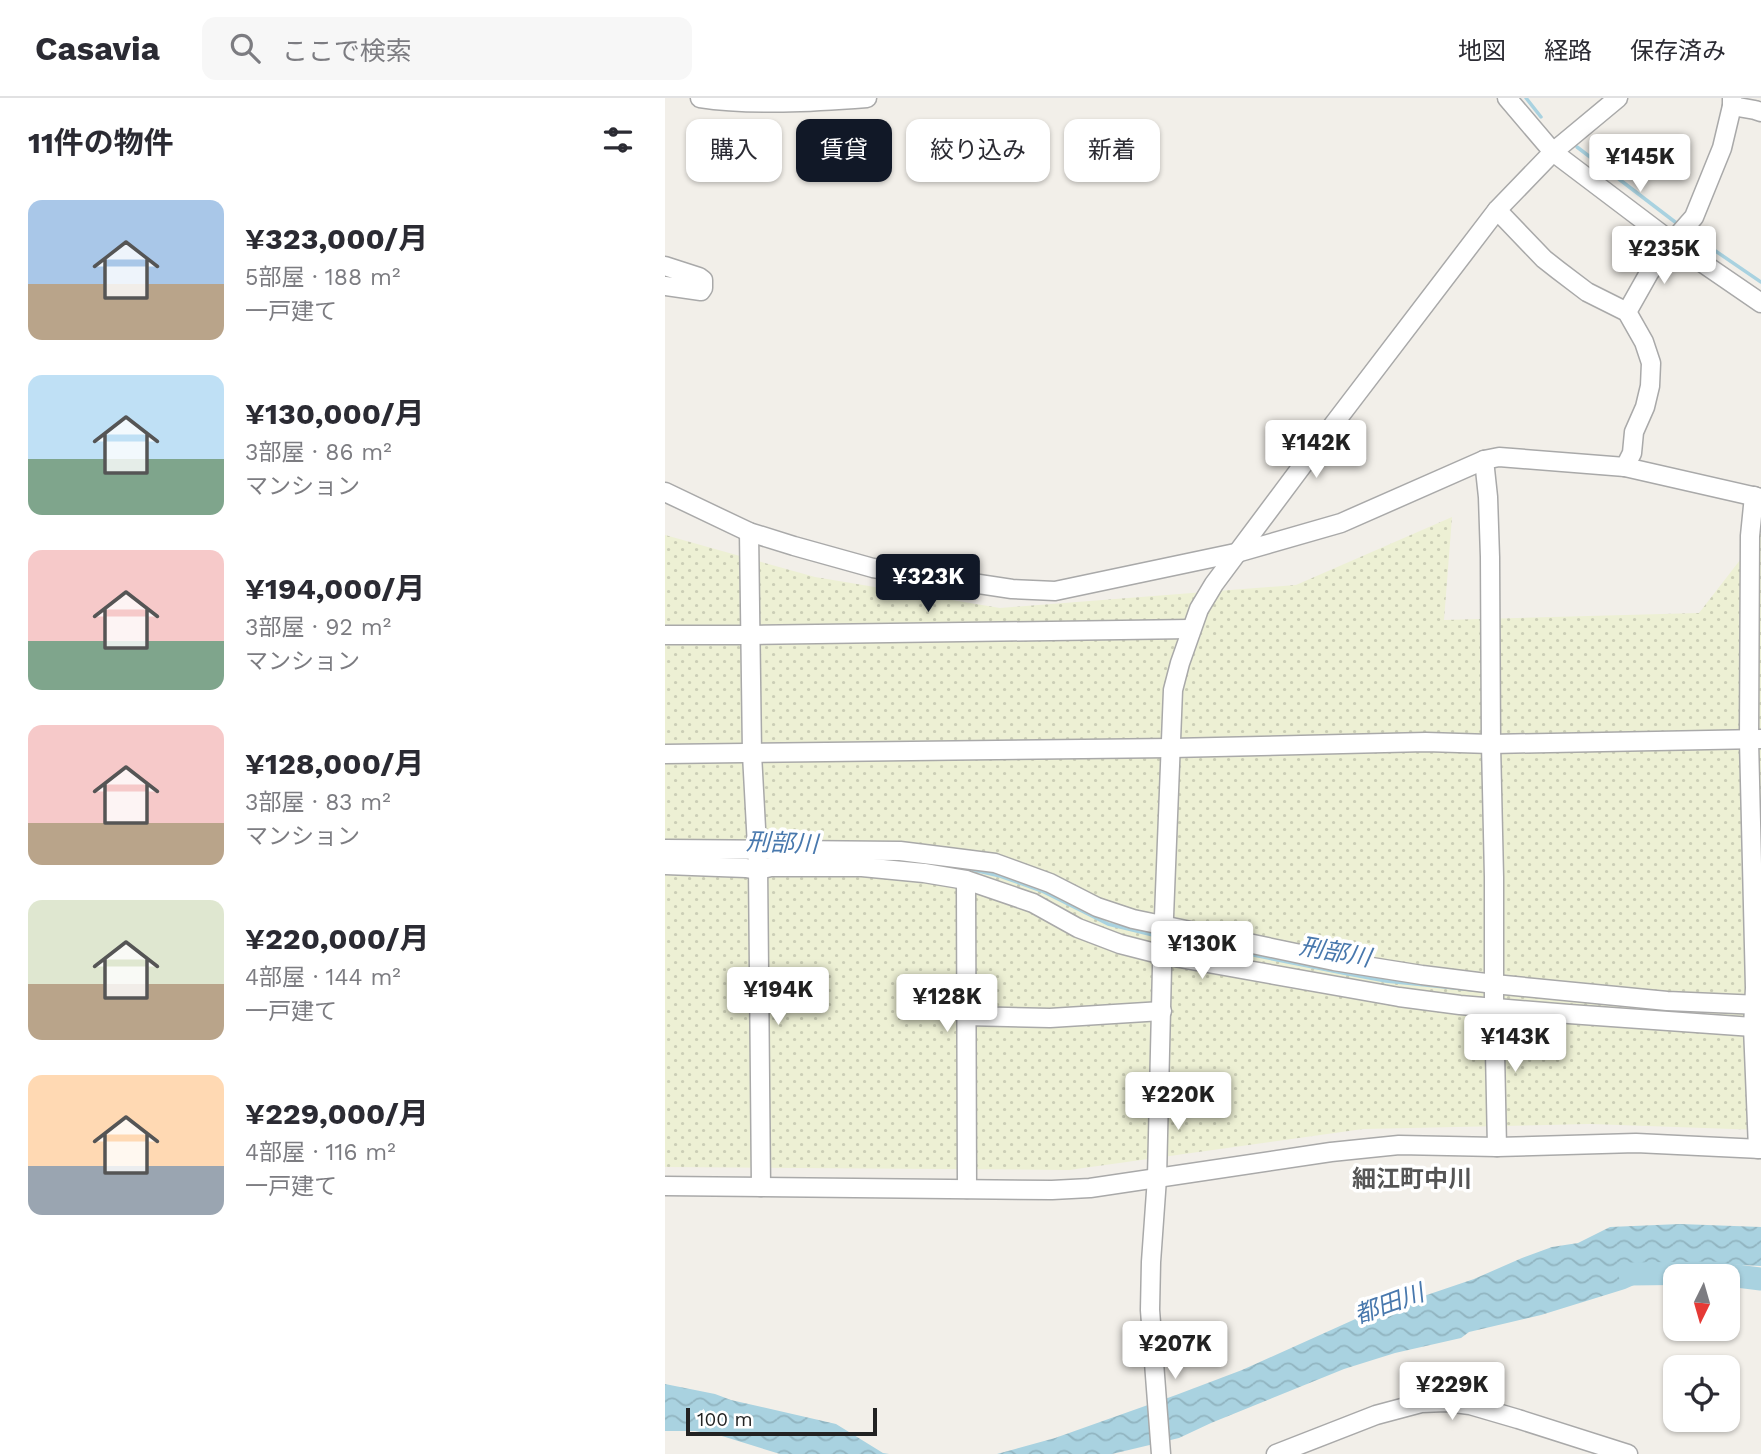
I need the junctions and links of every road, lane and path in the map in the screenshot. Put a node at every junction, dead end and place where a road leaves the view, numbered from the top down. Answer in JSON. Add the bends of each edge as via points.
{"nodes":[{"id":1,"x":700,"y":98,"type":"edge"},
{"id":2,"x":867,"y":98,"type":"edge"},
{"id":3,"x":1507,"y":98,"type":"edge"},
{"id":4,"x":1618,"y":98,"type":"edge"},
{"id":5,"x":1732,"y":102,"type":"edge"},
{"id":6,"x":1761,"y":112,"type":"edge"},
{"id":7,"x":1553,"y":152,"type":"junction"},
{"id":8,"x":1497,"y":210,"type":"junction"},
{"id":9,"x":1672,"y":242,"type":"junction"},
{"id":10,"x":665,"y":266,"type":"edge"},
{"id":11,"x":665,"y":286,"type":"edge"},
{"id":12,"x":1761,"y":303,"type":"edge"},
{"id":13,"x":1627,"y":312,"type":"junction"},
{"id":14,"x":1484,"y":460,"type":"junction"},
{"id":15,"x":1625,"y":467,"type":"junction"},
{"id":16,"x":665,"y":492,"type":"edge"},
{"id":17,"x":1757,"y":497,"type":"edge"},
{"id":18,"x":749,"y":532,"type":"junction"},
{"id":19,"x":1240,"y":552,"type":"junction"},
{"id":20,"x":1755,"y":618,"type":"edge"},
{"id":21,"x":1191,"y":629,"type":"junction"},
{"id":22,"x":665,"y":635,"type":"edge"},
{"id":23,"x":751,"y":635,"type":"junction"},
{"id":24,"x":1755,"y":739,"type":"edge"},
{"id":25,"x":1491,"y":744,"type":"junction"},
{"id":26,"x":1172,"y":748,"type":"junction"},
{"id":27,"x":665,"y":754,"type":"edge"},
{"id":28,"x":751,"y":754,"type":"junction"},
{"id":29,"x":665,"y":849,"type":"edge"},
{"id":30,"x":757,"y":861,"type":"junction"},
{"id":31,"x":665,"y":865,"type":"edge"},
{"id":32,"x":967,"y":880,"type":"junction"},
{"id":33,"x":1164,"y":928,"type":"junction"},
{"id":34,"x":1163,"y":953,"type":"junction"},
{"id":35,"x":1494,"y":995,"type":"junction"},
{"id":36,"x":1757,"y":1005,"type":"edge"},
{"id":37,"x":1161,"y":1011,"type":"junction"},
{"id":38,"x":966,"y":1016,"type":"junction"},
{"id":39,"x":1753,"y":1027,"type":"junction"},
{"id":40,"x":1497,"y":1147,"type":"junction"},
{"id":41,"x":1759,"y":1149,"type":"edge"},
{"id":42,"x":1157,"y":1178,"type":"junction"},
{"id":43,"x":665,"y":1186,"type":"edge"},
{"id":44,"x":761,"y":1187,"type":"junction"},
{"id":45,"x":967,"y":1189,"type":"junction"},
{"id":46,"x":1161,"y":1454,"type":"edge"},
{"id":47,"x":1276,"y":1454,"type":"edge"},
{"id":48,"x":1628,"y":1454,"type":"edge"}],
"edges":[{"from":1,"to":2,"type":"street","via":[[758,102]]},
{"from":3,"to":7,"type":"street"},
{"from":4,"to":7,"type":"street"},
{"from":5,"to":6,"type":"street"},
{"from":5,"to":9,"type":"street","via":[[1722,148],[1694,217]]},
{"from":7,"to":8,"type":"street"},
{"from":7,"to":9,"type":"street"},
{"from":8,"to":13,"type":"street","via":[[1544,259],[1587,292]]},
{"from":8,"to":19,"type":"street"},
{"from":9,"to":12,"type":"street"},
{"from":9,"to":13,"type":"street"},
{"from":10,"to":11,"type":"street","via":[[703,280],[701,291]]},
{"from":13,"to":15,"type":"street","via":[[1651,363],[1645,407]]},
{"from":14,"to":15,"type":"street","via":[[1499,457]]},
{"from":14,"to":19,"type":"street","via":[[1341,523]]},
{"from":14,"to":25,"type":"street","via":[[1490,557]]},
{"from":15,"to":17,"type":"street"},
{"from":16,"to":18,"type":"street"},
{"from":17,"to":20,"type":"street","via":[[1750,537]]},
{"from":18,"to":19,"type":"street","via":[[873,568],[1055,591]]},
{"from":18,"to":23,"type":"street"},
{"from":19,"to":21,"type":"street","via":[[1214,584]]},
{"from":20,"to":24,"type":"street"},
{"from":21,"to":23,"type":"street"},
{"from":21,"to":26,"type":"street","via":[[1173,690]]},
{"from":22,"to":23,"type":"street"},
{"from":23,"to":28,"type":"street"},
{"from":24,"to":25,"type":"street"},
{"from":24,"to":36,"type":"street"},
{"from":25,"to":26,"type":"street"},
{"from":25,"to":35,"type":"street"},
{"from":26,"to":28,"type":"street"},
{"from":26,"to":33,"type":"street"},
{"from":27,"to":28,"type":"street"},
{"from":28,"to":30,"type":"street"},
{"from":29,"to":30,"type":"street"},
{"from":30,"to":31,"type":"street","via":[[746,868]]},
{"from":30,"to":32,"type":"street","via":[[771,867],[862,867]]},
{"from":30,"to":33,"type":"street","via":[[899,851],[995,863],[1097,907]]},
{"from":30,"to":44,"type":"street"},
{"from":32,"to":34,"type":"street","via":[[1033,903],[1120,944]]},
{"from":32,"to":38,"type":"street"},
{"from":33,"to":34,"type":"street"},
{"from":33,"to":35,"type":"street","via":[[1422,975]]},
{"from":34,"to":35,"type":"street","via":[[1460,1005]]},
{"from":34,"to":37,"type":"street"},
{"from":35,"to":36,"type":"street"},
{"from":35,"to":39,"type":"street","via":[[1569,1014]]},
{"from":35,"to":40,"type":"street"},
{"from":36,"to":39,"type":"street"},
{"from":37,"to":38,"type":"street","via":[[1050,1018]]},
{"from":37,"to":42,"type":"street"},
{"from":38,"to":45,"type":"street"},
{"from":39,"to":41,"type":"street"},
{"from":40,"to":41,"type":"street","via":[[1636,1143]]},
{"from":40,"to":42,"type":"street","via":[[1399,1145]]},
{"from":42,"to":45,"type":"street","via":[[1090,1188]]},
{"from":42,"to":46,"type":"street","via":[[1150,1310]]},
{"from":43,"to":44,"type":"street"},
{"from":44,"to":45,"type":"street"},
{"from":47,"to":48,"type":"street","via":[[1376,1415],[1421,1403],[1446,1402],[1506,1415]]}]}
